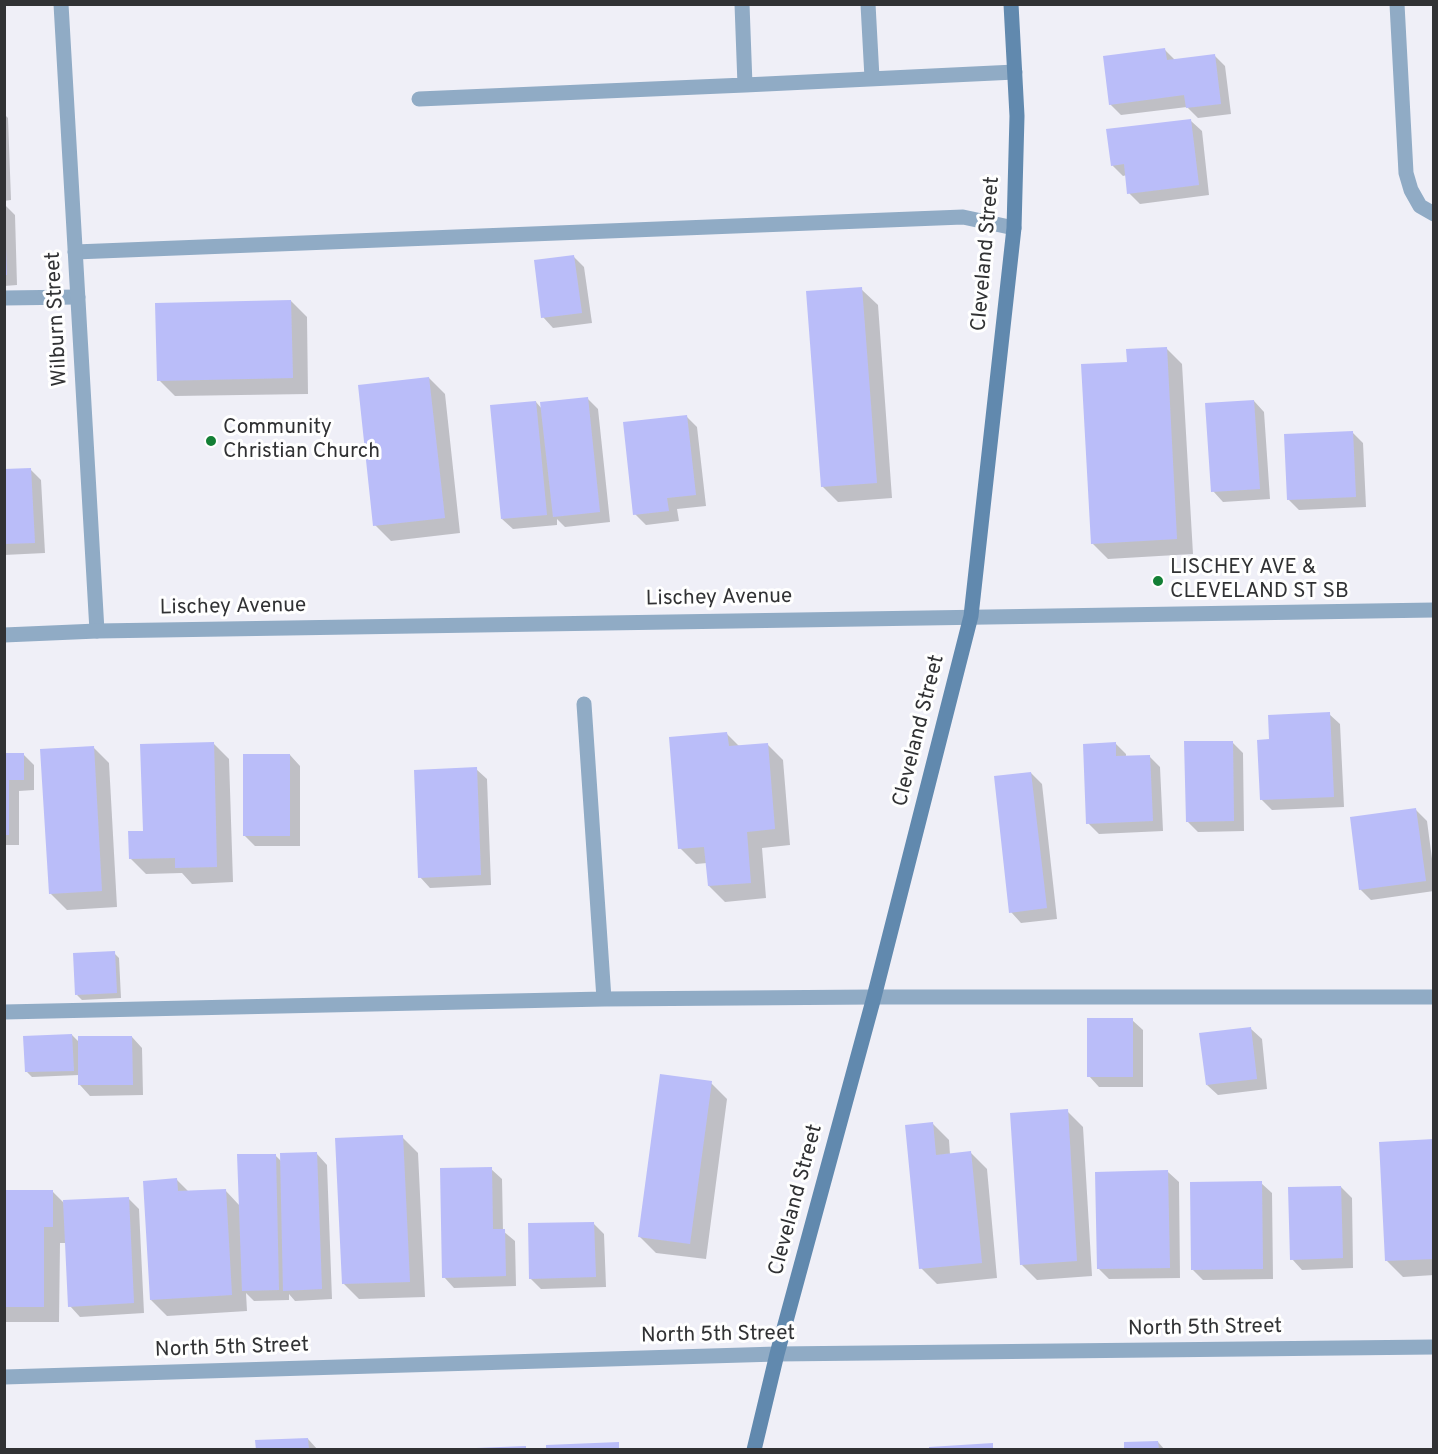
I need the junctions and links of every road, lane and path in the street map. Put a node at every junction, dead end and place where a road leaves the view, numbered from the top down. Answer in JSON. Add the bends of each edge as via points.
{"nodes":[{"id":1,"x":61,"y":4,"type":"edge"},
{"id":2,"x":742,"y":4,"type":"edge"},
{"id":3,"x":868,"y":4,"type":"edge"},
{"id":4,"x":1011,"y":4,"type":"edge"},
{"id":5,"x":1397,"y":4,"type":"edge"},
{"id":6,"x":1015,"y":72,"type":"junction"},
{"id":7,"x":872,"y":78,"type":"junction"},
{"id":8,"x":746,"y":85,"type":"junction"},
{"id":9,"x":419,"y":99,"type":"dead end"},
{"id":10,"x":1434,"y":214,"type":"edge"},
{"id":11,"x":1014,"y":228,"type":"junction"},
{"id":12,"x":75,"y":252,"type":"junction"},
{"id":13,"x":78,"y":297,"type":"junction"},
{"id":14,"x":4,"y":298,"type":"edge"},
{"id":15,"x":1434,"y":610,"type":"edge"},
{"id":16,"x":971,"y":616,"type":"junction"},
{"id":17,"x":97,"y":631,"type":"junction"},
{"id":18,"x":4,"y":635,"type":"edge"},
{"id":19,"x":584,"y":704,"type":"dead end"},
{"id":20,"x":874,"y":997,"type":"junction"},
{"id":21,"x":1434,"y":997,"type":"edge"},
{"id":22,"x":604,"y":999,"type":"junction"},
{"id":23,"x":4,"y":1012,"type":"edge"},
{"id":24,"x":1434,"y":1347,"type":"edge"},
{"id":25,"x":777,"y":1354,"type":"junction"},
{"id":26,"x":4,"y":1377,"type":"edge"},
{"id":27,"x":754,"y":1449,"type":"edge"}],
"edges":[{"from":1,"to":12,"type":"street","name":"Wilburn Street"},
{"from":2,"to":8,"type":"street"},
{"from":3,"to":7,"type":"street"},
{"from":4,"to":6,"type":"main road","name":"Cleveland Street"},
{"from":5,"to":10,"type":"street","via":[[1406,173],[1420,206]]},
{"from":6,"to":7,"type":"street"},
{"from":6,"to":11,"type":"main road","name":"Cleveland Street"},
{"from":7,"to":8,"type":"street"},
{"from":8,"to":9,"type":"street"},
{"from":11,"to":12,"type":"street","via":[[963,217]]},
{"from":11,"to":16,"type":"main road","name":"Cleveland Street"},
{"from":12,"to":13,"type":"street","name":"Wilburn Street"},
{"from":13,"to":14,"type":"street"},
{"from":13,"to":17,"type":"street","name":"Wilburn Street"},
{"from":15,"to":16,"type":"street","name":"Lischey Avenue"},
{"from":16,"to":17,"type":"street","name":"Lischey Avenue"},
{"from":16,"to":20,"type":"main road","name":"Cleveland Street"},
{"from":17,"to":18,"type":"street","name":"Lischey Avenue"},
{"from":19,"to":22,"type":"street"},
{"from":20,"to":21,"type":"street"},
{"from":20,"to":22,"type":"street"},
{"from":20,"to":25,"type":"main road","name":"Cleveland Street"},
{"from":22,"to":23,"type":"street"},
{"from":24,"to":25,"type":"street","name":"North 5th Street"},
{"from":25,"to":26,"type":"street","name":"North 5th Street"},
{"from":25,"to":27,"type":"main road","name":"Cleveland Street"}]}
